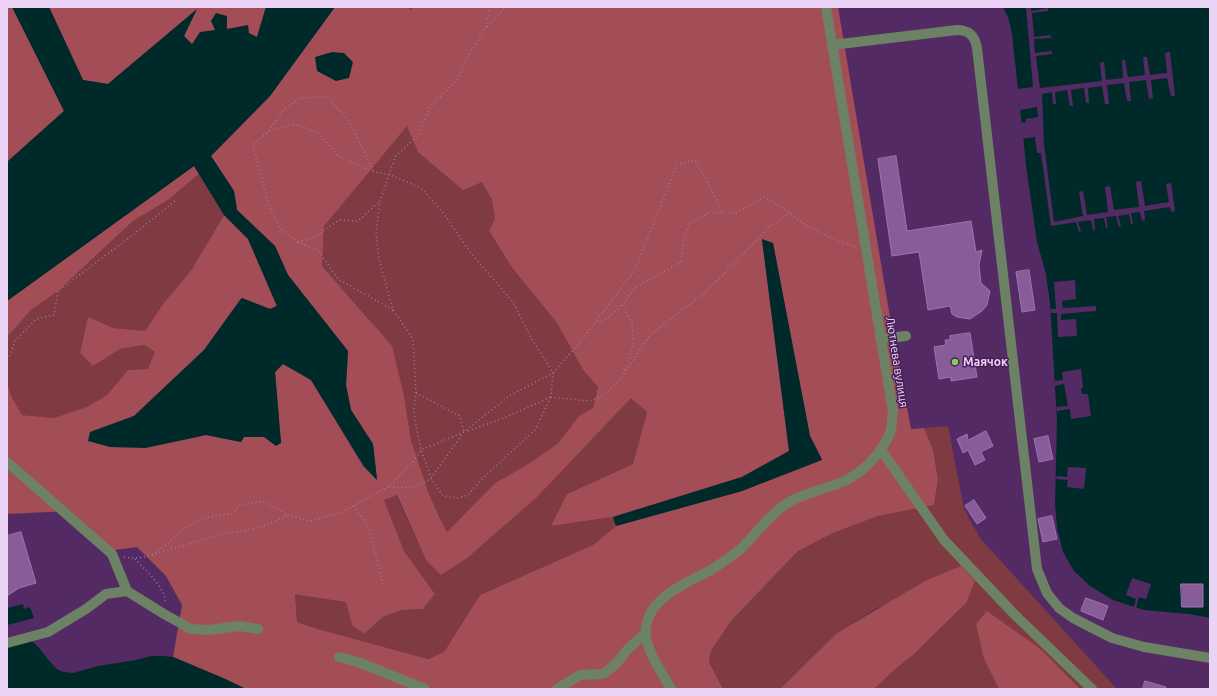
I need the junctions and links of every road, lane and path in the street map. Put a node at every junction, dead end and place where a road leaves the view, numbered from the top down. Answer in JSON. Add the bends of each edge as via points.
{"nodes":[{"id":1,"x":491,"y":7,"type":"edge"},
{"id":2,"x":509,"y":7,"type":"edge"},
{"id":3,"x":826,"y":7,"type":"edge"},
{"id":4,"x":486,"y":27,"type":"junction"},
{"id":5,"x":832,"y":45,"type":"junction"},
{"id":6,"x":269,"y":131,"type":"junction"},
{"id":7,"x":374,"y":172,"type":"junction"},
{"id":8,"x":388,"y":174,"type":"junction"},
{"id":9,"x":175,"y":201,"type":"dead end"},
{"id":10,"x":380,"y":201,"type":"junction"},
{"id":11,"x":723,"y":213,"type":"junction"},
{"id":12,"x":790,"y":213,"type":"junction"},
{"id":13,"x":297,"y":242,"type":"junction"},
{"id":14,"x":866,"y":250,"type":"junction"},
{"id":15,"x":622,"y":305,"type":"junction"},
{"id":16,"x":393,"y":310,"type":"junction"},
{"id":17,"x":594,"y":324,"type":"junction"},
{"id":18,"x":906,"y":336,"type":"dead end"},
{"id":19,"x":880,"y":339,"type":"junction"},
{"id":20,"x":7,"y":359,"type":"edge"},
{"id":21,"x":553,"y":374,"type":"junction"},
{"id":22,"x":621,"y":379,"type":"junction"},
{"id":23,"x":416,"y":393,"type":"junction"},
{"id":24,"x":551,"y":397,"type":"junction"},
{"id":25,"x":464,"y":432,"type":"junction"},
{"id":26,"x":421,"y":450,"type":"junction"},
{"id":27,"x":881,"y":450,"type":"junction"},
{"id":28,"x":7,"y":462,"type":"edge"},
{"id":29,"x":431,"y":478,"type":"junction"},
{"id":30,"x":388,"y":487,"type":"junction"},
{"id":31,"x":354,"y":506,"type":"junction"},
{"id":32,"x":288,"y":515,"type":"junction"},
{"id":33,"x":112,"y":554,"type":"junction"},
{"id":34,"x":151,"y":555,"type":"junction"},
{"id":35,"x":135,"y":559,"type":"junction"},
{"id":36,"x":383,"y":584,"type":"dead end"},
{"id":37,"x":128,"y":591,"type":"junction"},
{"id":38,"x":164,"y":614,"type":"junction"},
{"id":39,"x":258,"y":629,"type":"dead end"},
{"id":40,"x":645,"y":633,"type":"junction"},
{"id":41,"x":7,"y":644,"type":"edge"},
{"id":42,"x":339,"y":657,"type":"dead end"},
{"id":43,"x":1210,"y":658,"type":"edge"},
{"id":44,"x":425,"y":689,"type":"edge"},
{"id":45,"x":557,"y":689,"type":"edge"},
{"id":46,"x":671,"y":689,"type":"edge"},
{"id":47,"x":1092,"y":689,"type":"edge"}],
"edges":[{"from":1,"to":4,"type":"path"},
{"from":2,"to":4,"type":"path"},
{"from":3,"to":5,"type":"street","name":"Лютнева вулиця"},
{"from":4,"to":8,"type":"path","via":[[467,58],[458,79],[430,107],[418,135],[395,157]]},
{"from":5,"to":14,"type":"street","name":"Лютнева вулиця"},
{"from":5,"to":43,"type":"street","via":[[957,30],[969,32],[974,36],[1037,569],[1047,593],[1059,608],[1073,618],[1112,638],[1131,644]]},
{"from":6,"to":7,"type":"path","via":[[294,124],[319,133],[338,156]]},
{"from":6,"to":7,"type":"path","via":[[283,110],[301,98],[328,98],[350,123]]},
{"from":6,"to":13,"type":"path","via":[[253,145],[260,176],[270,208],[280,228]]},
{"from":7,"to":8,"type":"path"},
{"from":8,"to":10,"type":"path"},
{"from":8,"to":21,"type":"path","via":[[421,188],[444,214],[470,252],[513,302]]},
{"from":9,"to":20,"type":"path","via":[[58,291],[54,315],[36,319],[15,341]]},
{"from":10,"to":13,"type":"path","via":[[358,221],[339,220],[313,238]]},
{"from":10,"to":16,"type":"path","via":[[376,232],[379,259]]},
{"from":11,"to":12,"type":"path","via":[[736,213],[765,197]]},
{"from":11,"to":15,"type":"path","via":[[709,213],[690,223],[684,238],[681,262],[635,288]]},
{"from":11,"to":17,"type":"path","via":[[706,176],[695,160],[677,165],[634,271]]},
{"from":12,"to":14,"type":"path","via":[[802,223],[831,238]]},
{"from":12,"to":22,"type":"path","via":[[770,226],[706,292],[650,335]]},
{"from":13,"to":16,"type":"path","via":[[318,250],[338,279]]},
{"from":14,"to":19,"type":"street","name":"Лютнева вулиця"},
{"from":15,"to":17,"type":"path","via":[[608,318]]},
{"from":15,"to":22,"type":"path","via":[[632,322],[633,343]]},
{"from":16,"to":23,"type":"path","via":[[413,339]]},
{"from":17,"to":21,"type":"path"},
{"from":18,"to":19,"type":"street"},
{"from":19,"to":27,"type":"street","name":"Лютнева вулиця","via":[[892,412],[890,432]]},
{"from":21,"to":24,"type":"path"},
{"from":21,"to":25,"type":"path","via":[[509,396]]},
{"from":22,"to":24,"type":"path","via":[[603,396],[588,401]]},
{"from":23,"to":25,"type":"path","via":[[460,416]]},
{"from":23,"to":26,"type":"path","via":[[414,407]]},
{"from":24,"to":25,"type":"path"},
{"from":24,"to":29,"type":"path","via":[[535,430],[468,495],[458,498],[443,496]]},
{"from":25,"to":26,"type":"path"},
{"from":25,"to":29,"type":"path"},
{"from":26,"to":29,"type":"path"},
{"from":26,"to":30,"type":"path"},
{"from":27,"to":40,"type":"street","name":"Лютнева вулиця","via":[[871,462],[844,481],[799,497],[774,512],[740,550],[673,590],[652,611]]},
{"from":27,"to":47,"type":"street","via":[[944,540],[1014,614]]},
{"from":28,"to":33,"type":"street"},
{"from":29,"to":30,"type":"path","via":[[419,486],[410,488]]},
{"from":30,"to":31,"type":"path"},
{"from":31,"to":32,"type":"path","via":[[312,521]]},
{"from":31,"to":36,"type":"path","via":[[369,528]]},
{"from":32,"to":34,"type":"path","via":[[262,527],[224,533]]},
{"from":32,"to":34,"type":"path","via":[[262,501],[240,505],[232,514],[196,522]]},
{"from":33,"to":35,"type":"path"},
{"from":33,"to":37,"type":"street"},
{"from":34,"to":35,"type":"path"},
{"from":35,"to":38,"type":"path","via":[[165,596]]},
{"from":37,"to":38,"type":"street"},
{"from":37,"to":41,"type":"street","via":[[106,594],[48,632]]},
{"from":38,"to":39,"type":"street","via":[[191,629],[208,630],[240,626]]},
{"from":40,"to":45,"type":"street","via":[[603,674],[580,675]]},
{"from":40,"to":46,"type":"street","via":[[647,645]]},
{"from":42,"to":44,"type":"street"}]}
